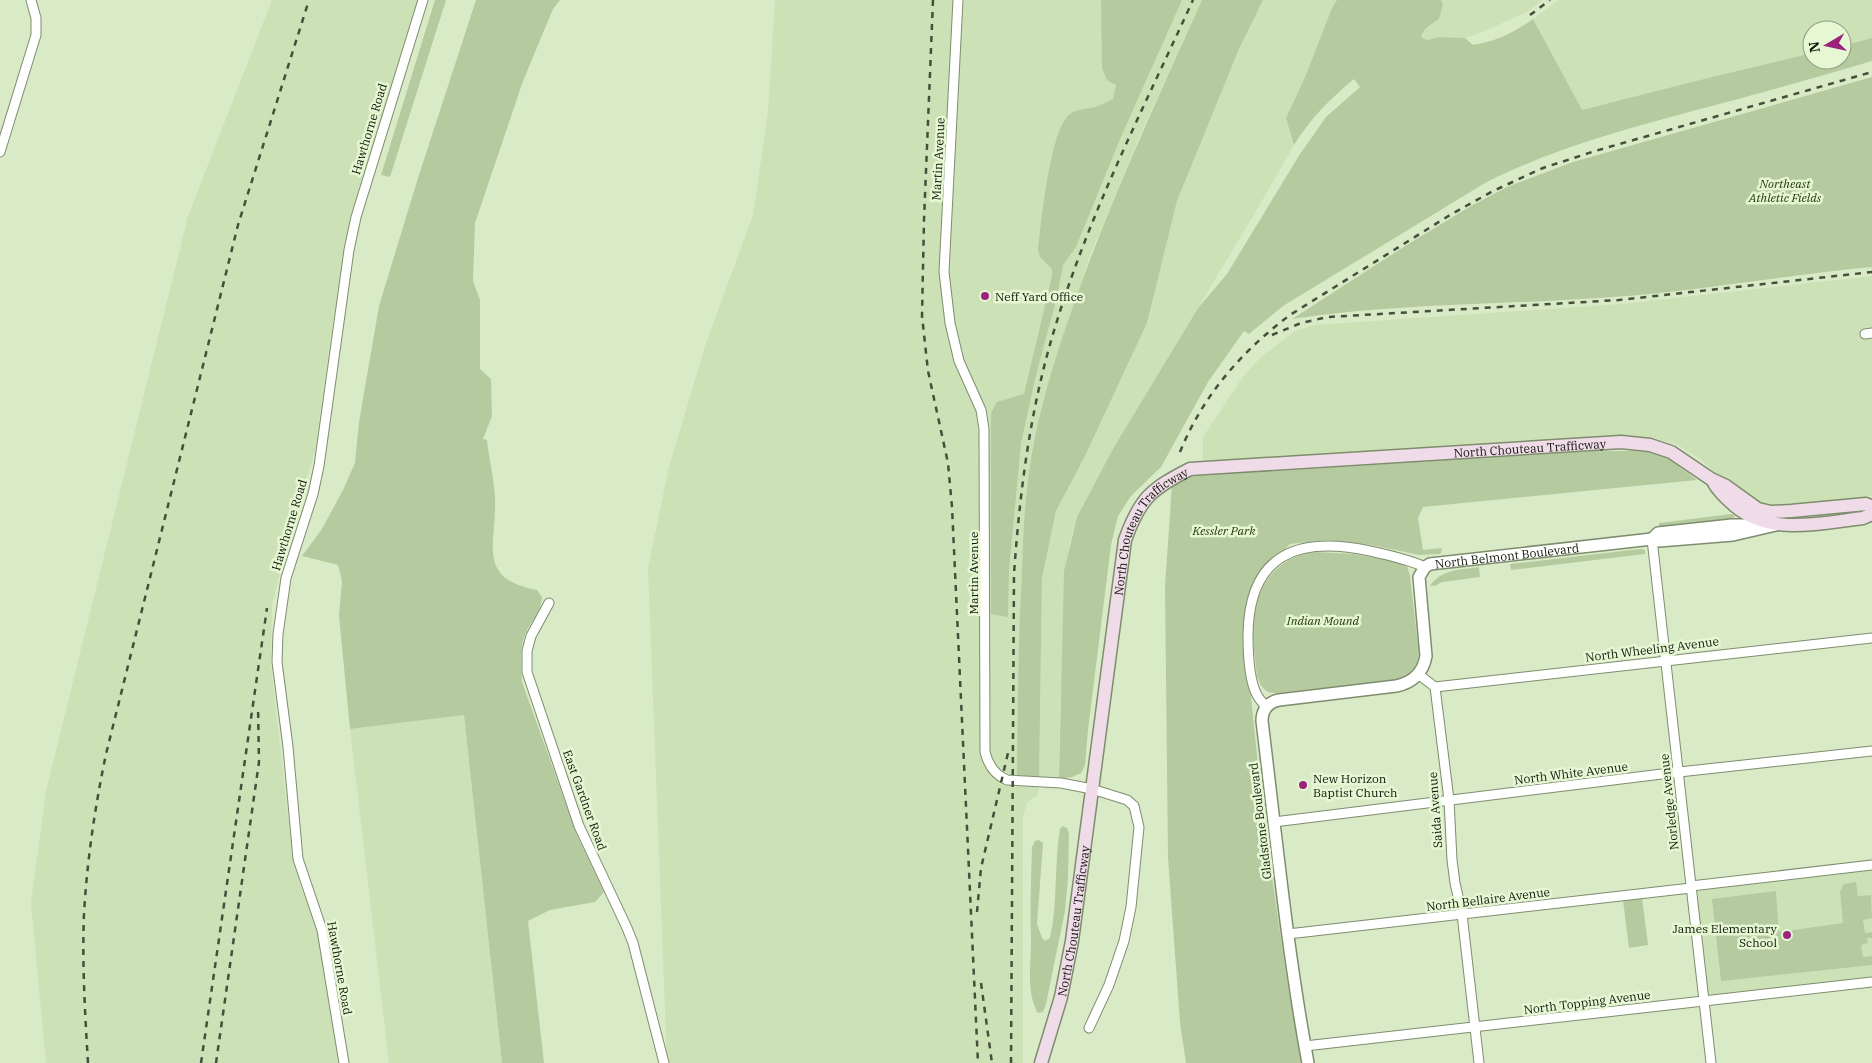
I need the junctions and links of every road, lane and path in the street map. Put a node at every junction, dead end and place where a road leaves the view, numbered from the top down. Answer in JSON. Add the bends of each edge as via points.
{"nodes":[{"id":1,"x":31,"y":0,"type":"edge"},
{"id":2,"x":423,"y":0,"type":"edge"},
{"id":3,"x":958,"y":0,"type":"edge"},
{"id":4,"x":0,"y":152,"type":"edge"},
{"id":5,"x":1711,"y":479,"type":"junction"},
{"id":6,"x":1732,"y":503,"type":"junction"},
{"id":7,"x":1872,"y":507,"type":"edge"},
{"id":8,"x":1872,"y":512,"type":"edge"},
{"id":9,"x":1776,"y":525,"type":"junction"},
{"id":10,"x":1732,"y":530,"type":"junction"},
{"id":11,"x":1652,"y":539,"type":"junction"},
{"id":12,"x":1425,"y":567,"type":"junction"},
{"id":13,"x":549,"y":603,"type":"dead end"},
{"id":14,"x":1872,"y":638,"type":"edge"},
{"id":15,"x":1665,"y":661,"type":"junction"},
{"id":16,"x":1418,"y":674,"type":"junction"},
{"id":17,"x":1435,"y":687,"type":"junction"},
{"id":18,"x":1266,"y":707,"type":"junction"},
{"id":19,"x":1872,"y":751,"type":"edge"},
{"id":20,"x":1678,"y":772,"type":"junction"},
{"id":21,"x":1092,"y":789,"type":"junction"},
{"id":22,"x":1450,"y":800,"type":"junction"},
{"id":23,"x":1274,"y":822,"type":"junction"},
{"id":24,"x":1872,"y":865,"type":"edge"},
{"id":25,"x":1691,"y":887,"type":"junction"},
{"id":26,"x":1462,"y":914,"type":"junction"},
{"id":27,"x":1288,"y":934,"type":"junction"},
{"id":28,"x":1872,"y":982,"type":"edge"},
{"id":29,"x":1704,"y":1001,"type":"junction"},
{"id":30,"x":1475,"y":1027,"type":"junction"},
{"id":31,"x":1089,"y":1028,"type":"dead end"},
{"id":32,"x":1304,"y":1046,"type":"junction"},
{"id":33,"x":344,"y":1063,"type":"edge"},
{"id":34,"x":664,"y":1063,"type":"edge"},
{"id":35,"x":1041,"y":1063,"type":"edge"},
{"id":36,"x":1308,"y":1063,"type":"edge"},
{"id":37,"x":1480,"y":1063,"type":"edge"},
{"id":38,"x":1711,"y":1063,"type":"edge"}],
"edges":[{"from":1,"to":4,"type":"street","via":[[36,35]]},
{"from":2,"to":33,"type":"street","name":"Hawthorne Road","via":[[356,217],[319,466],[286,578],[278,634],[277,662],[296,843],[302,874],[322,930]]},
{"from":3,"to":21,"type":"street","name":"Martin Avenue","via":[[944,272],[950,323],[959,361],[983,418],[985,752],[991,767],[1007,780]]},
{"from":5,"to":6,"type":"main road","name":"North Chouteau Trafficway"},
{"from":5,"to":7,"type":"main road","name":"North Chouteau Trafficway","via":[[1758,509],[1791,511],[1866,504]]},
{"from":5,"to":21,"type":"main road","name":"North Chouteau Trafficway","via":[[1671,452],[1650,445],[1621,442],[1190,469],[1146,497],[1125,540]]},
{"from":6,"to":9,"type":"main road","name":"North Chouteau Trafficway","via":[[1750,516]]},
{"from":6,"to":10,"type":"street","via":[[1738,514]]},
{"from":8,"to":9,"type":"main road","name":"North Belmont Boulevard","via":[[1863,518],[1796,526]]},
{"from":9,"to":10,"type":"street","name":"North Belmont Boulevard"},
{"from":10,"to":11,"type":"street","name":"North Belmont Boulevard","via":[[1658,533]]},
{"from":11,"to":12,"type":"street","name":"North Belmont Boulevard","via":[[1436,563]]},
{"from":11,"to":15,"type":"street","name":"Norledge Avenue"},
{"from":12,"to":16,"type":"street","via":[[1418,582],[1426,656]]},
{"from":12,"to":18,"type":"street","name":"North Belmont Boulevard","via":[[1407,559],[1360,549],[1320,546],[1299,549],[1281,557],[1266,570],[1259,580],[1250,609],[1248,648],[1257,695]]},
{"from":13,"to":34,"type":"street","name":"East Gardner Road","via":[[531,636],[527,672],[579,826],[633,944]]},
{"from":14,"to":15,"type":"street","name":"North Wheeling Avenue"},
{"from":15,"to":17,"type":"street","name":"North Wheeling Avenue"},
{"from":15,"to":20,"type":"street","name":"Norledge Avenue"},
{"from":16,"to":17,"type":"street"},
{"from":16,"to":18,"type":"street","via":[[1402,685],[1279,700]]},
{"from":17,"to":22,"type":"street","name":"Saida Avenue"},
{"from":18,"to":23,"type":"street","name":"Gladstone Boulevard","via":[[1262,722]]},
{"from":19,"to":20,"type":"street","name":"North White Avenue"},
{"from":20,"to":22,"type":"street","name":"North White Avenue"},
{"from":20,"to":25,"type":"street","name":"Norledge Avenue"},
{"from":21,"to":31,"type":"street","name":"Martin Avenue","via":[[1127,800],[1134,806],[1139,827],[1131,907],[1124,941],[1109,986]]},
{"from":21,"to":35,"type":"main road","name":"North Chouteau Trafficway","via":[[1072,941],[1061,997]]},
{"from":22,"to":23,"type":"street","name":"North White Avenue"},
{"from":22,"to":26,"type":"street","name":"Saida Avenue","via":[[1452,860]]},
{"from":23,"to":27,"type":"street","name":"Gladstone Boulevard"},
{"from":24,"to":25,"type":"street","name":"North Bellaire Avenue"},
{"from":25,"to":26,"type":"street","name":"North Bellaire Avenue"},
{"from":25,"to":29,"type":"street","name":"Norledge Avenue"},
{"from":26,"to":27,"type":"street","name":"North Bellaire Avenue"},
{"from":26,"to":30,"type":"street","name":"Saida Avenue"},
{"from":27,"to":32,"type":"street","name":"Gladstone Boulevard"},
{"from":28,"to":29,"type":"street","name":"North Topping Avenue"},
{"from":29,"to":30,"type":"street","name":"North Topping Avenue"},
{"from":29,"to":38,"type":"street","name":"Norledge Avenue"},
{"from":30,"to":32,"type":"street","name":"North Topping Avenue"},
{"from":30,"to":37,"type":"street","name":"Saida Avenue"},
{"from":32,"to":36,"type":"street","name":"Gladstone Boulevard"}]}
